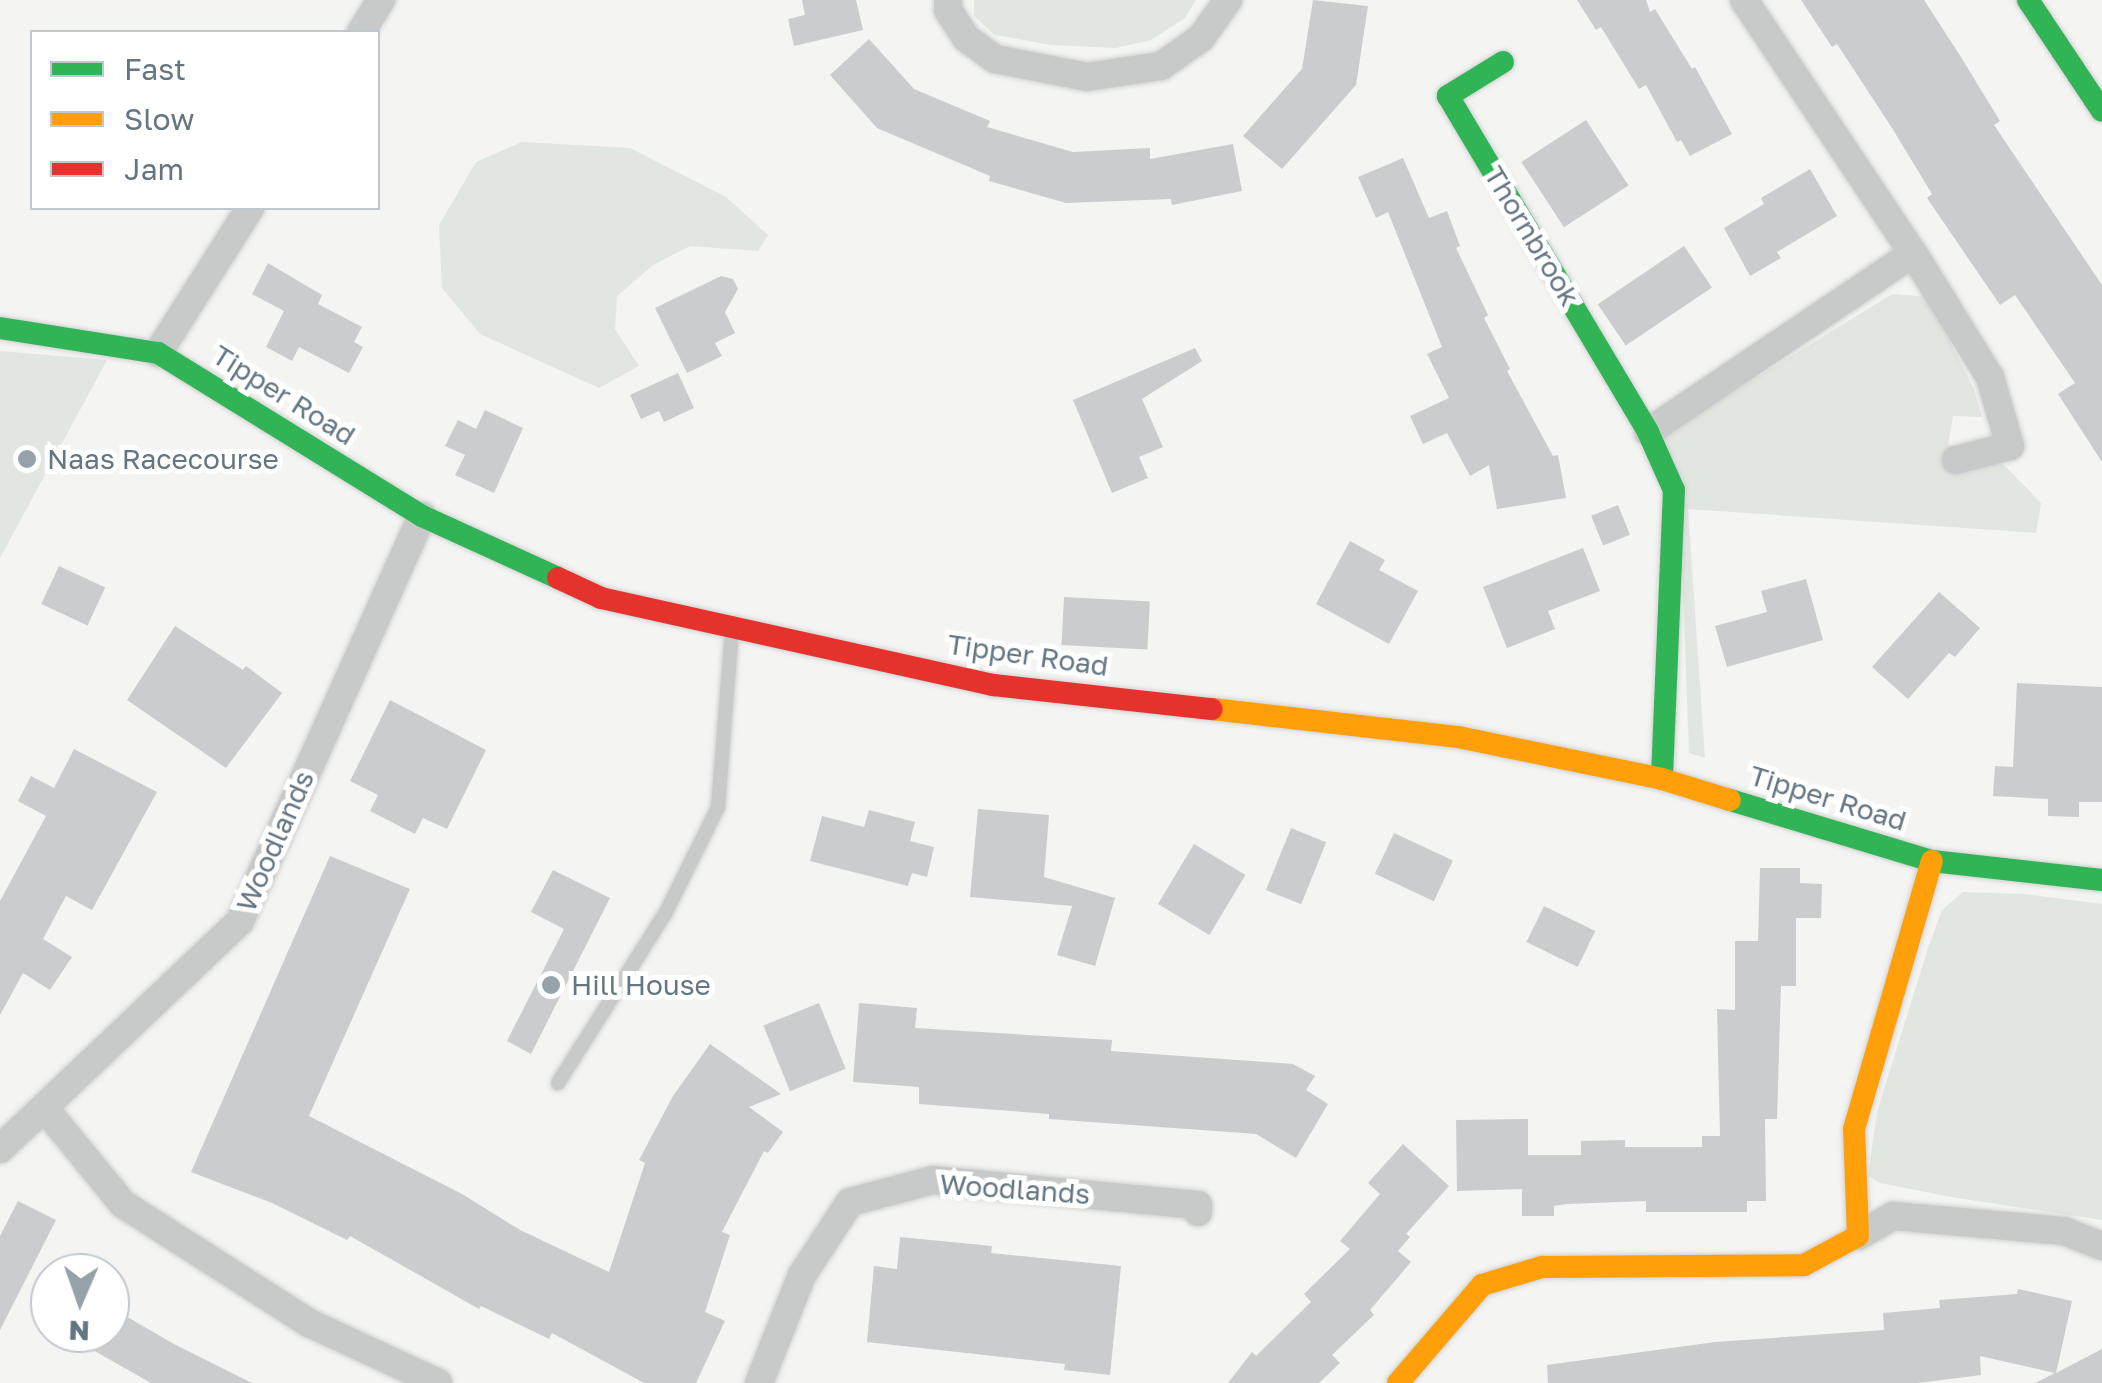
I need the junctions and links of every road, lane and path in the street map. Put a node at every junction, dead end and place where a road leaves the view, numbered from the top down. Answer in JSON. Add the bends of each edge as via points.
{"nodes":[{"id":1,"x":381,"y":0,"type":"edge"},
{"id":2,"x":948,"y":0,"type":"edge"},
{"id":3,"x":1228,"y":0,"type":"edge"},
{"id":4,"x":1744,"y":0,"type":"edge"},
{"id":5,"x":2028,"y":0,"type":"edge"},
{"id":6,"x":361,"y":30,"type":"edge"},
{"id":7,"x":1503,"y":62,"type":"dead end"},
{"id":8,"x":2102,"y":111,"type":"edge"},
{"id":9,"x":249,"y":210,"type":"edge"},
{"id":10,"x":1913,"y":252,"type":"junction"},
{"id":11,"x":0,"y":328,"type":"edge"},
{"id":12,"x":158,"y":353,"type":"junction"},
{"id":13,"x":1648,"y":432,"type":"junction"},
{"id":14,"x":1956,"y":460,"type":"dead end"},
{"id":15,"x":422,"y":516,"type":"junction"},
{"id":16,"x":732,"y":627,"type":"junction"},
{"id":17,"x":1662,"y":779,"type":"junction"},
{"id":18,"x":1932,"y":861,"type":"junction"},
{"id":19,"x":2102,"y":880,"type":"edge"},
{"id":20,"x":558,"y":1082,"type":"dead end"},
{"id":21,"x":46,"y":1110,"type":"junction"},
{"id":22,"x":0,"y":1149,"type":"edge"},
{"id":23,"x":1198,"y":1212,"type":"dead end"},
{"id":24,"x":1858,"y":1236,"type":"junction"},
{"id":25,"x":2102,"y":1246,"type":"edge"},
{"id":26,"x":438,"y":1383,"type":"edge"},
{"id":27,"x":759,"y":1383,"type":"edge"},
{"id":28,"x":1398,"y":1383,"type":"edge"}],
"edges":[{"from":1,"to":6,"type":"street"},
{"from":2,"to":3,"type":"street","via":[[966,38],[995,59],[1088,77],[1161,66],[1201,38]]},
{"from":4,"to":10,"type":"street"},
{"from":5,"to":8,"type":"street"},
{"from":7,"to":13,"type":"street","name":"Thornbrook","via":[[1448,96]]},
{"from":9,"to":12,"type":"street"},
{"from":10,"to":13,"type":"street"},
{"from":10,"to":14,"type":"street","via":[[1990,377],[2010,446]]},
{"from":11,"to":12,"type":"street","name":"Tipper Road"},
{"from":12,"to":15,"type":"street","name":"Tipper Road"},
{"from":13,"to":17,"type":"street","name":"Thornbrook","via":[[1674,490]]},
{"from":15,"to":16,"type":"street","name":"Tipper Road","via":[[602,598]]},
{"from":15,"to":21,"type":"street","name":"Woodlands","via":[[240,921]]},
{"from":16,"to":17,"type":"street","name":"Tipper Road","via":[[993,685],[1458,737]]},
{"from":16,"to":20,"type":"lane","via":[[718,807],[664,914]]},
{"from":17,"to":18,"type":"street","name":"Tipper Road"},
{"from":18,"to":19,"type":"street","name":"Tipper Road"},
{"from":18,"to":24,"type":"street","via":[[1854,1129]]},
{"from":21,"to":22,"type":"street","name":"Woodlands"},
{"from":21,"to":26,"type":"street","via":[[123,1204],[308,1323]]},
{"from":23,"to":27,"type":"street","name":"Woodlands","via":[[1198,1204],[933,1180],[850,1202],[802,1275]]},
{"from":24,"to":25,"type":"street","via":[[1893,1216],[2064,1232]]},
{"from":24,"to":28,"type":"street","via":[[1804,1264],[1542,1267],[1482,1285]]}]}
